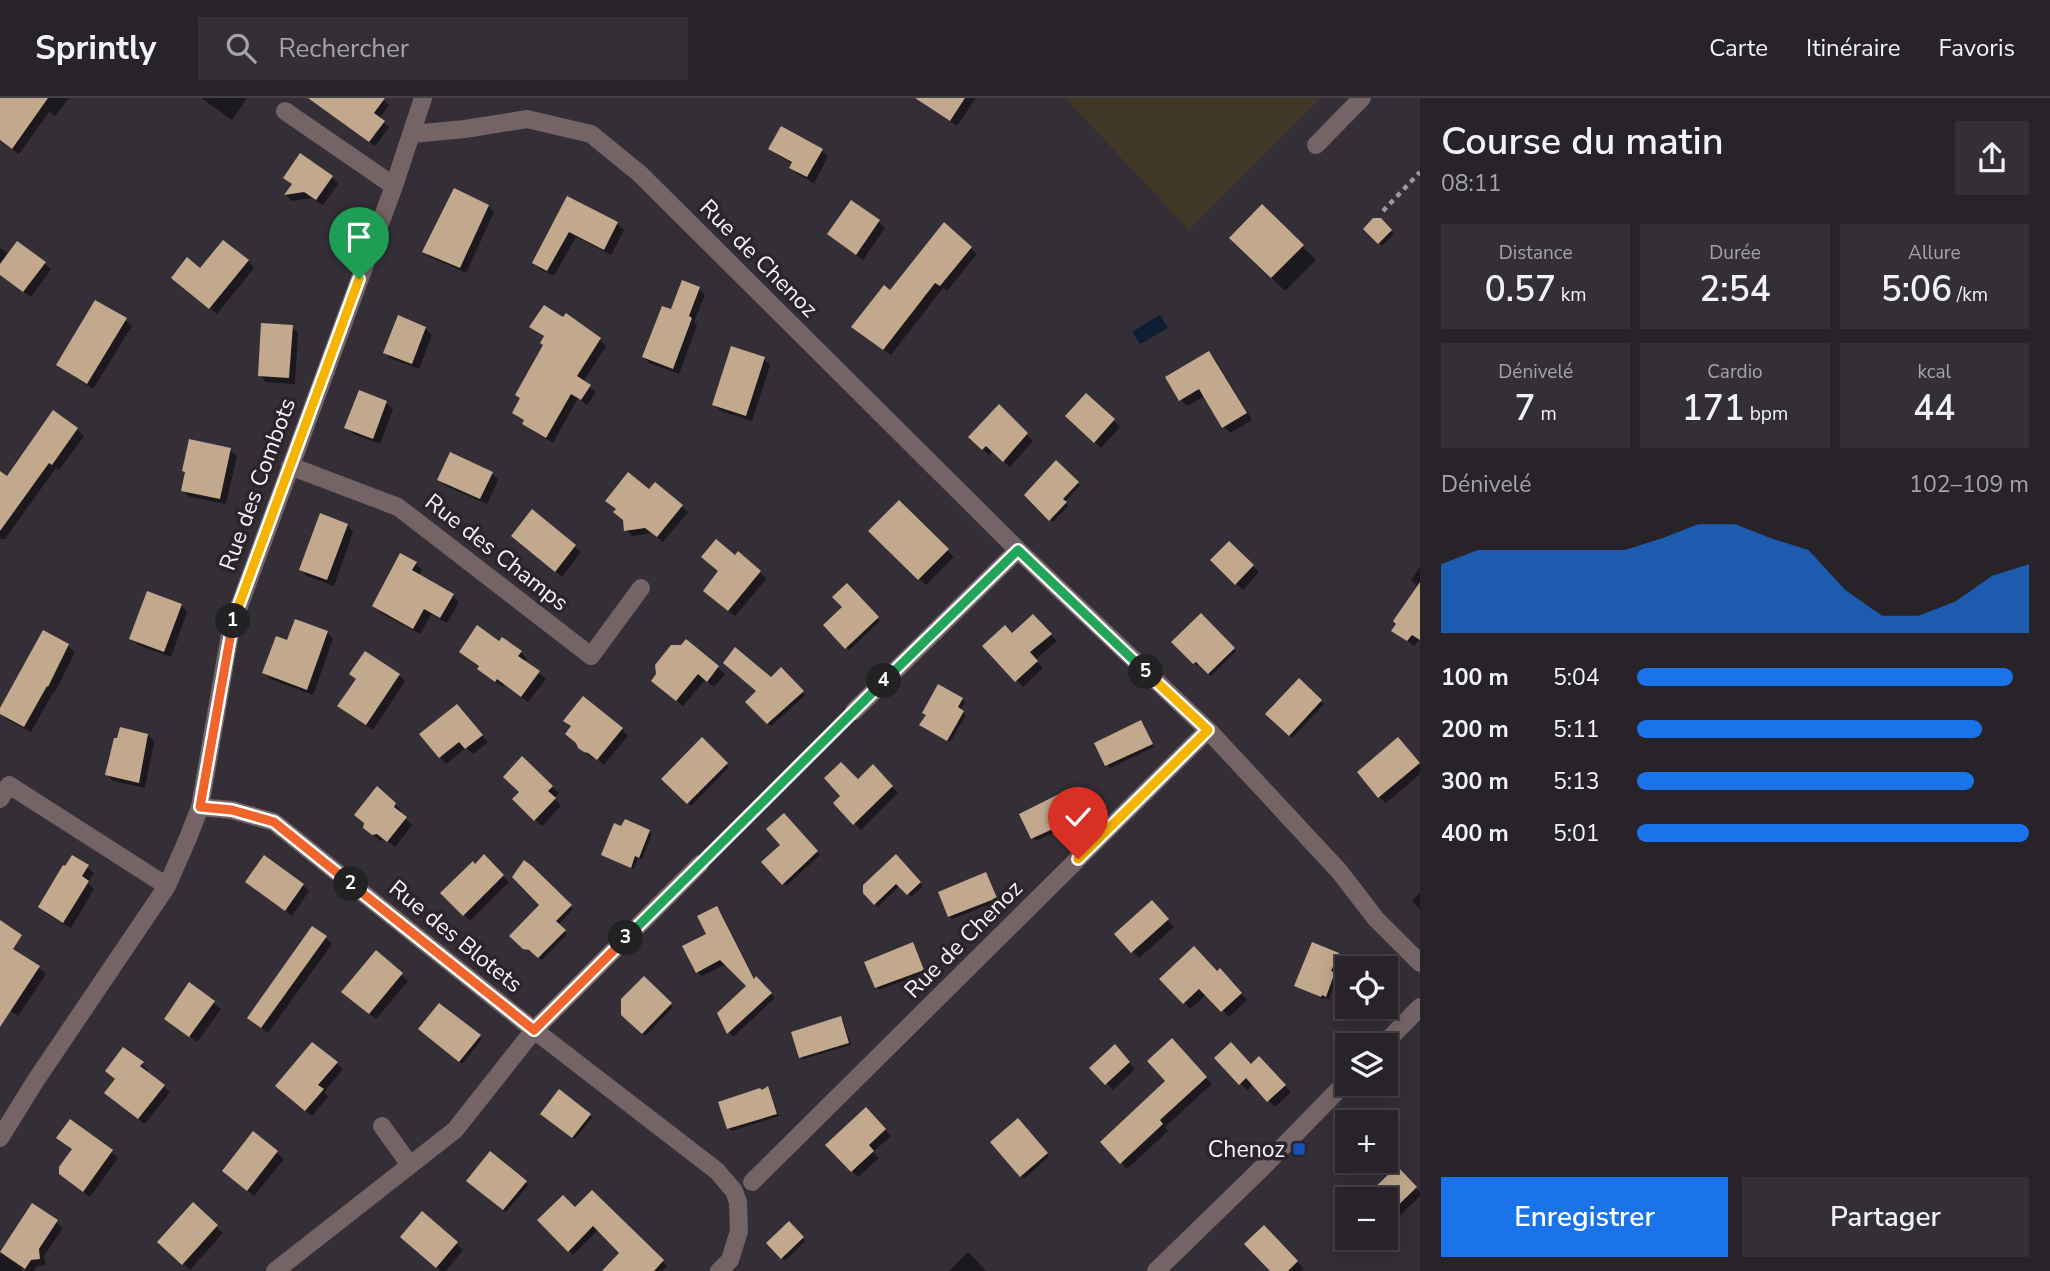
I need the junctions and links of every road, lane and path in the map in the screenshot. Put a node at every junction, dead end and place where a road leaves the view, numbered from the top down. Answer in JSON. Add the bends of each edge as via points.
{"nodes":[{"id":1,"x":423,"y":98,"type":"edge"},
{"id":2,"x":1362,"y":98,"type":"edge"},
{"id":3,"x":285,"y":111,"type":"dead end"},
{"id":4,"x":412,"y":134,"type":"junction"},
{"id":5,"x":1316,"y":145,"type":"dead end"},
{"id":6,"x":1420,"y":172,"type":"edge"},
{"id":7,"x":394,"y":186,"type":"junction"},
{"id":8,"x":1383,"y":211,"type":"dead end"},
{"id":9,"x":290,"y":466,"type":"junction"},
{"id":10,"x":1018,"y":550,"type":"junction"},
{"id":11,"x":641,"y":589,"type":"dead end"},
{"id":12,"x":854,"y":711,"type":"joint"},
{"id":13,"x":1208,"y":730,"type":"junction"},
{"id":14,"x":0,"y":799,"type":"edge"},
{"id":15,"x":200,"y":807,"type":"junction"},
{"id":16,"x":700,"y":864,"type":"joint"},
{"id":17,"x":166,"y":886,"type":"junction"},
{"id":18,"x":1420,"y":963,"type":"edge"},
{"id":19,"x":1420,"y":1007,"type":"edge"},
{"id":20,"x":534,"y":1030,"type":"junction"},
{"id":21,"x":1395,"y":1033,"type":"edge"},
{"id":22,"x":1335,"y":1093,"type":"edge"},
{"id":23,"x":382,"y":1126,"type":"dead end"},
{"id":24,"x":0,"y":1138,"type":"edge"},
{"id":25,"x":410,"y":1165,"type":"junction"},
{"id":26,"x":752,"y":1182,"type":"dead end"},
{"id":27,"x":275,"y":1271,"type":"edge"},
{"id":28,"x":719,"y":1271,"type":"edge"},
{"id":29,"x":1156,"y":1271,"type":"edge"}],
"edges":[{"from":1,"to":4,"type":"street","name":"Rue des Combots"},
{"from":2,"to":5,"type":"street"},
{"from":3,"to":7,"type":"street"},
{"from":4,"to":7,"type":"street","name":"Rue des Combots"},
{"from":4,"to":10,"type":"street","name":"Rue de Chenoz","via":[[527,119],[591,134],[640,174]]},
{"from":6,"to":8,"type":"path"},
{"from":7,"to":9,"type":"street","name":"Rue des Combots"},
{"from":9,"to":11,"type":"street","name":"Rue des Champs","via":[[398,507],[591,656]]},
{"from":9,"to":15,"type":"street","name":"Rue des Combots","via":[[231,628]]},
{"from":10,"to":12,"type":"street"},
{"from":10,"to":13,"type":"street","name":"Rue de Chenoz"},
{"from":12,"to":16,"type":"path"},
{"from":13,"to":18,"type":"street","name":"Rue de Chenoz"},
{"from":13,"to":26,"type":"street","name":"Rue de Chenoz"},
{"from":14,"to":17,"type":"street","via":[[9,785]]},
{"from":15,"to":17,"type":"street","name":"Rue des Combots"},
{"from":15,"to":20,"type":"street","name":"Rue des Blotets","via":[[274,822]]},
{"from":16,"to":20,"type":"street"},
{"from":17,"to":24,"type":"street","name":"Rue des Combots"},
{"from":19,"to":21,"type":"street"},
{"from":20,"to":25,"type":"street","via":[[455,1130]]},
{"from":20,"to":28,"type":"street","name":"Rue des Blotets","via":[[717,1171],[734,1191],[739,1231],[730,1261]]},
{"from":22,"to":29,"type":"street"},
{"from":23,"to":25,"type":"street"},
{"from":25,"to":27,"type":"street"}]}
